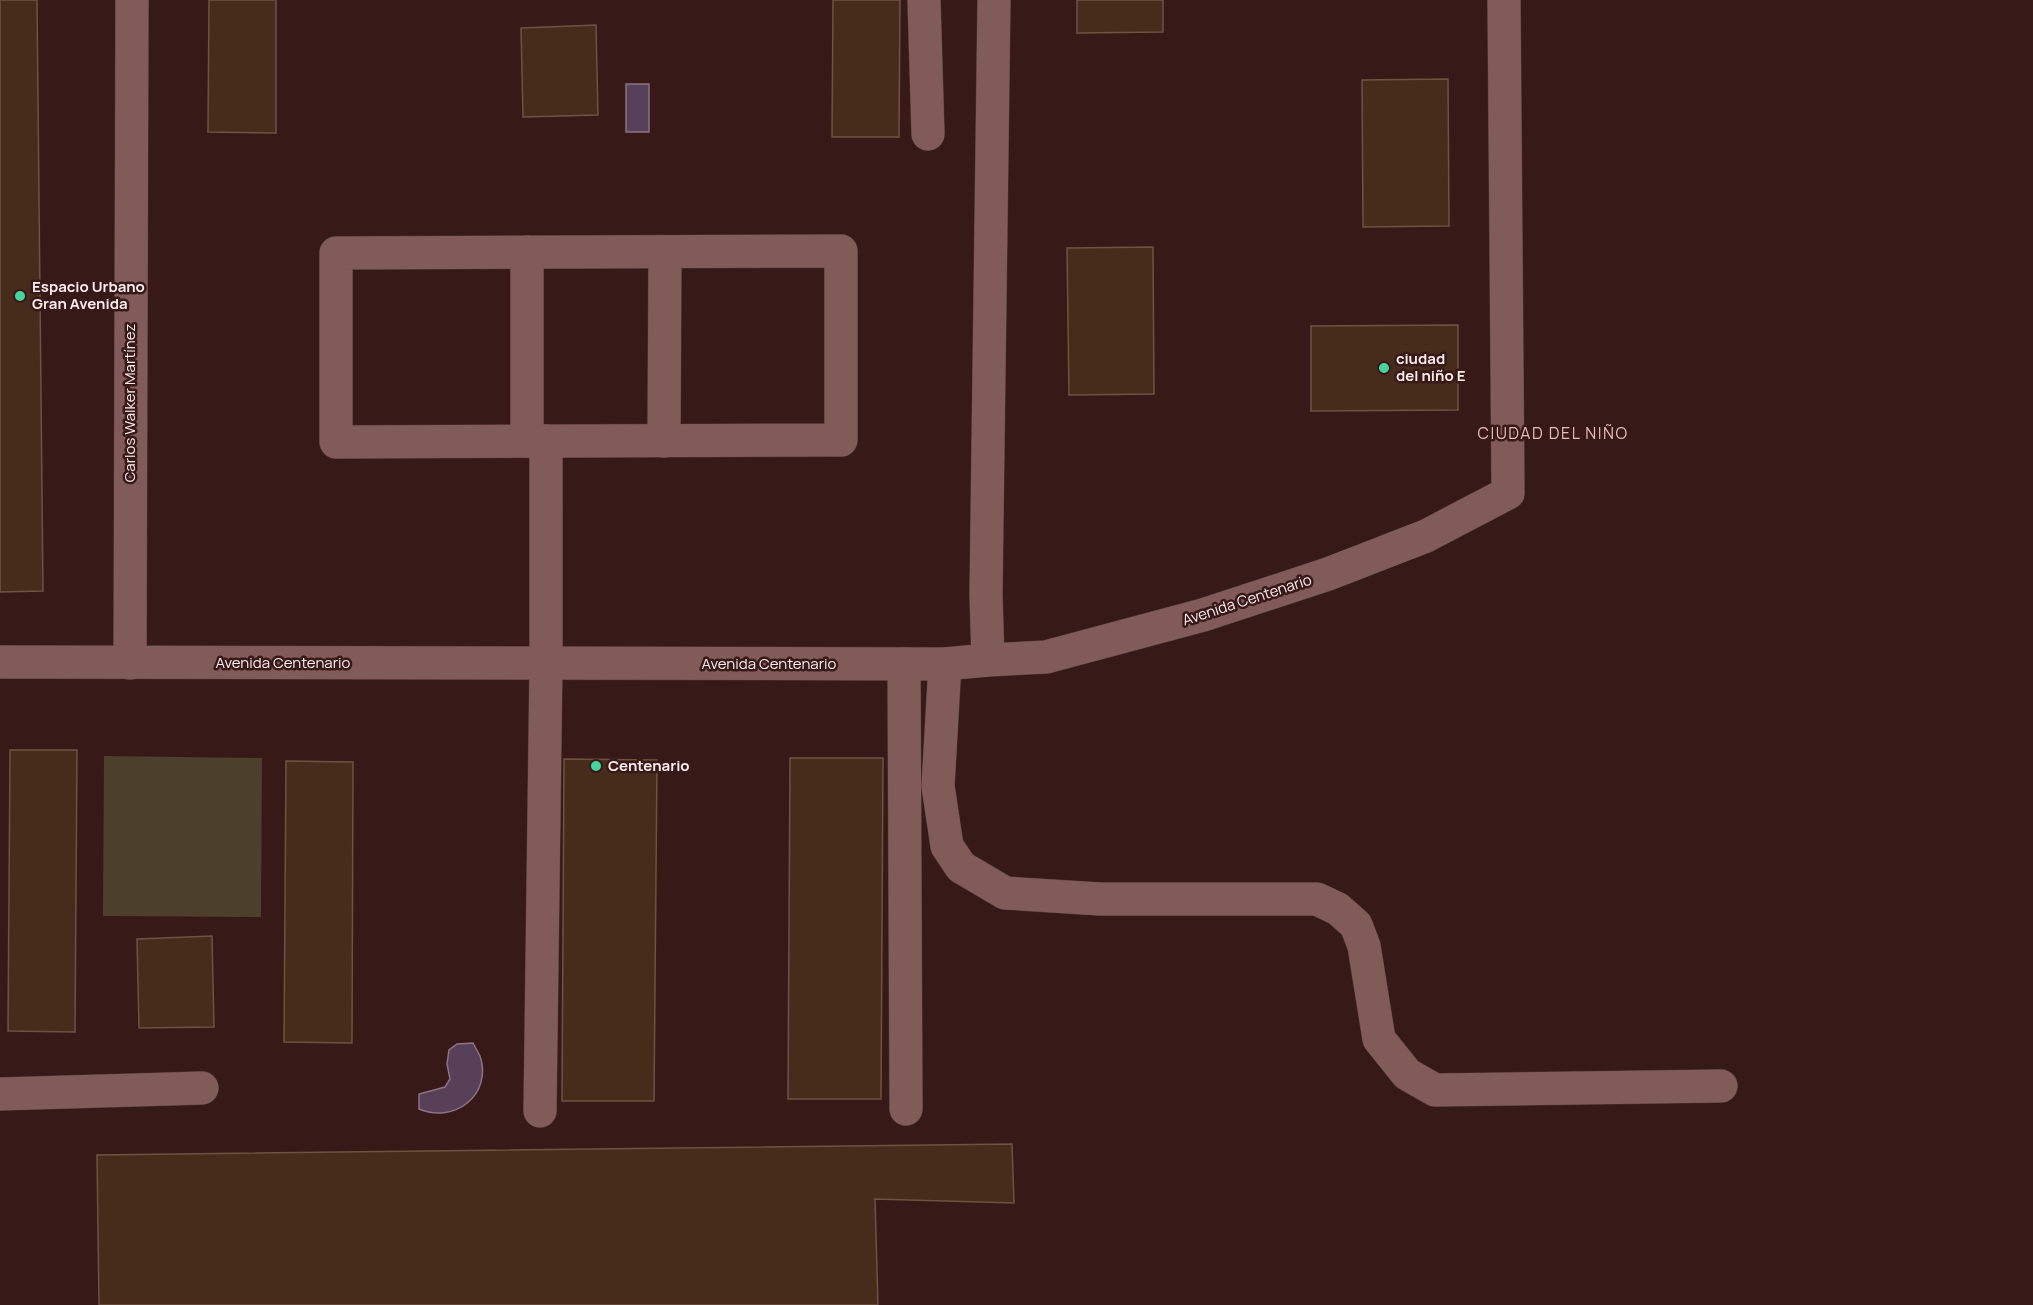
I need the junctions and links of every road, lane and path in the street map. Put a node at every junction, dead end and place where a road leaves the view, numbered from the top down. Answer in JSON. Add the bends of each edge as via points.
{"nodes":[{"id":1,"x":132,"y":0,"type":"edge"},
{"id":2,"x":924,"y":0,"type":"edge"},
{"id":3,"x":994,"y":0,"type":"edge"},
{"id":4,"x":1504,"y":0,"type":"edge"},
{"id":5,"x":928,"y":134,"type":"dead end"},
{"id":6,"x":527,"y":252,"type":"junction"},
{"id":7,"x":665,"y":252,"type":"junction"},
{"id":8,"x":537,"y":441,"type":"junction"},
{"id":9,"x":664,"y":441,"type":"junction"},
{"id":10,"x":988,"y":660,"type":"junction"},
{"id":11,"x":0,"y":662,"type":"edge"},
{"id":12,"x":130,"y":663,"type":"junction"},
{"id":13,"x":546,"y":663,"type":"junction"},
{"id":14,"x":904,"y":664,"type":"junction"},
{"id":15,"x":945,"y":664,"type":"junction"},
{"id":16,"x":1721,"y":1086,"type":"dead end"},
{"id":17,"x":202,"y":1088,"type":"dead end"},
{"id":18,"x":0,"y":1094,"type":"edge"},
{"id":19,"x":906,"y":1109,"type":"dead end"},
{"id":20,"x":540,"y":1111,"type":"dead end"}],
"edges":[{"from":1,"to":12,"type":"street","name":"Carlos Walker Martínez"},
{"from":2,"to":5,"type":"street"},
{"from":3,"to":10,"type":"street"},
{"from":4,"to":10,"type":"street","name":"Avenida Centenario","via":[[1508,493],[1426,536],[1328,574],[1203,615],[1046,657]]},
{"from":6,"to":7,"type":"street"},
{"from":6,"to":8,"type":"street"},
{"from":6,"to":8,"type":"street","via":[[336,253],[336,442]]},
{"from":7,"to":9,"type":"street"},
{"from":7,"to":9,"type":"street","via":[[841,251],[841,440]]},
{"from":8,"to":9,"type":"street"},
{"from":8,"to":13,"type":"street"},
{"from":10,"to":15,"type":"street","name":"Avenida Centenario"},
{"from":11,"to":12,"type":"street","name":"Avenida Centenario"},
{"from":12,"to":13,"type":"street","name":"Avenida Centenario"},
{"from":13,"to":14,"type":"street","name":"Avenida Centenario"},
{"from":13,"to":20,"type":"street"},
{"from":14,"to":15,"type":"street","name":"Avenida Centenario"},
{"from":14,"to":19,"type":"street"},
{"from":15,"to":16,"type":"street","via":[[938,786],[947,846],[962,867],[1005,893],[1100,899],[1317,899],[1338,909],[1356,925],[1364,946],[1379,1039],[1407,1074],[1435,1090]]},
{"from":17,"to":18,"type":"street"}]}
